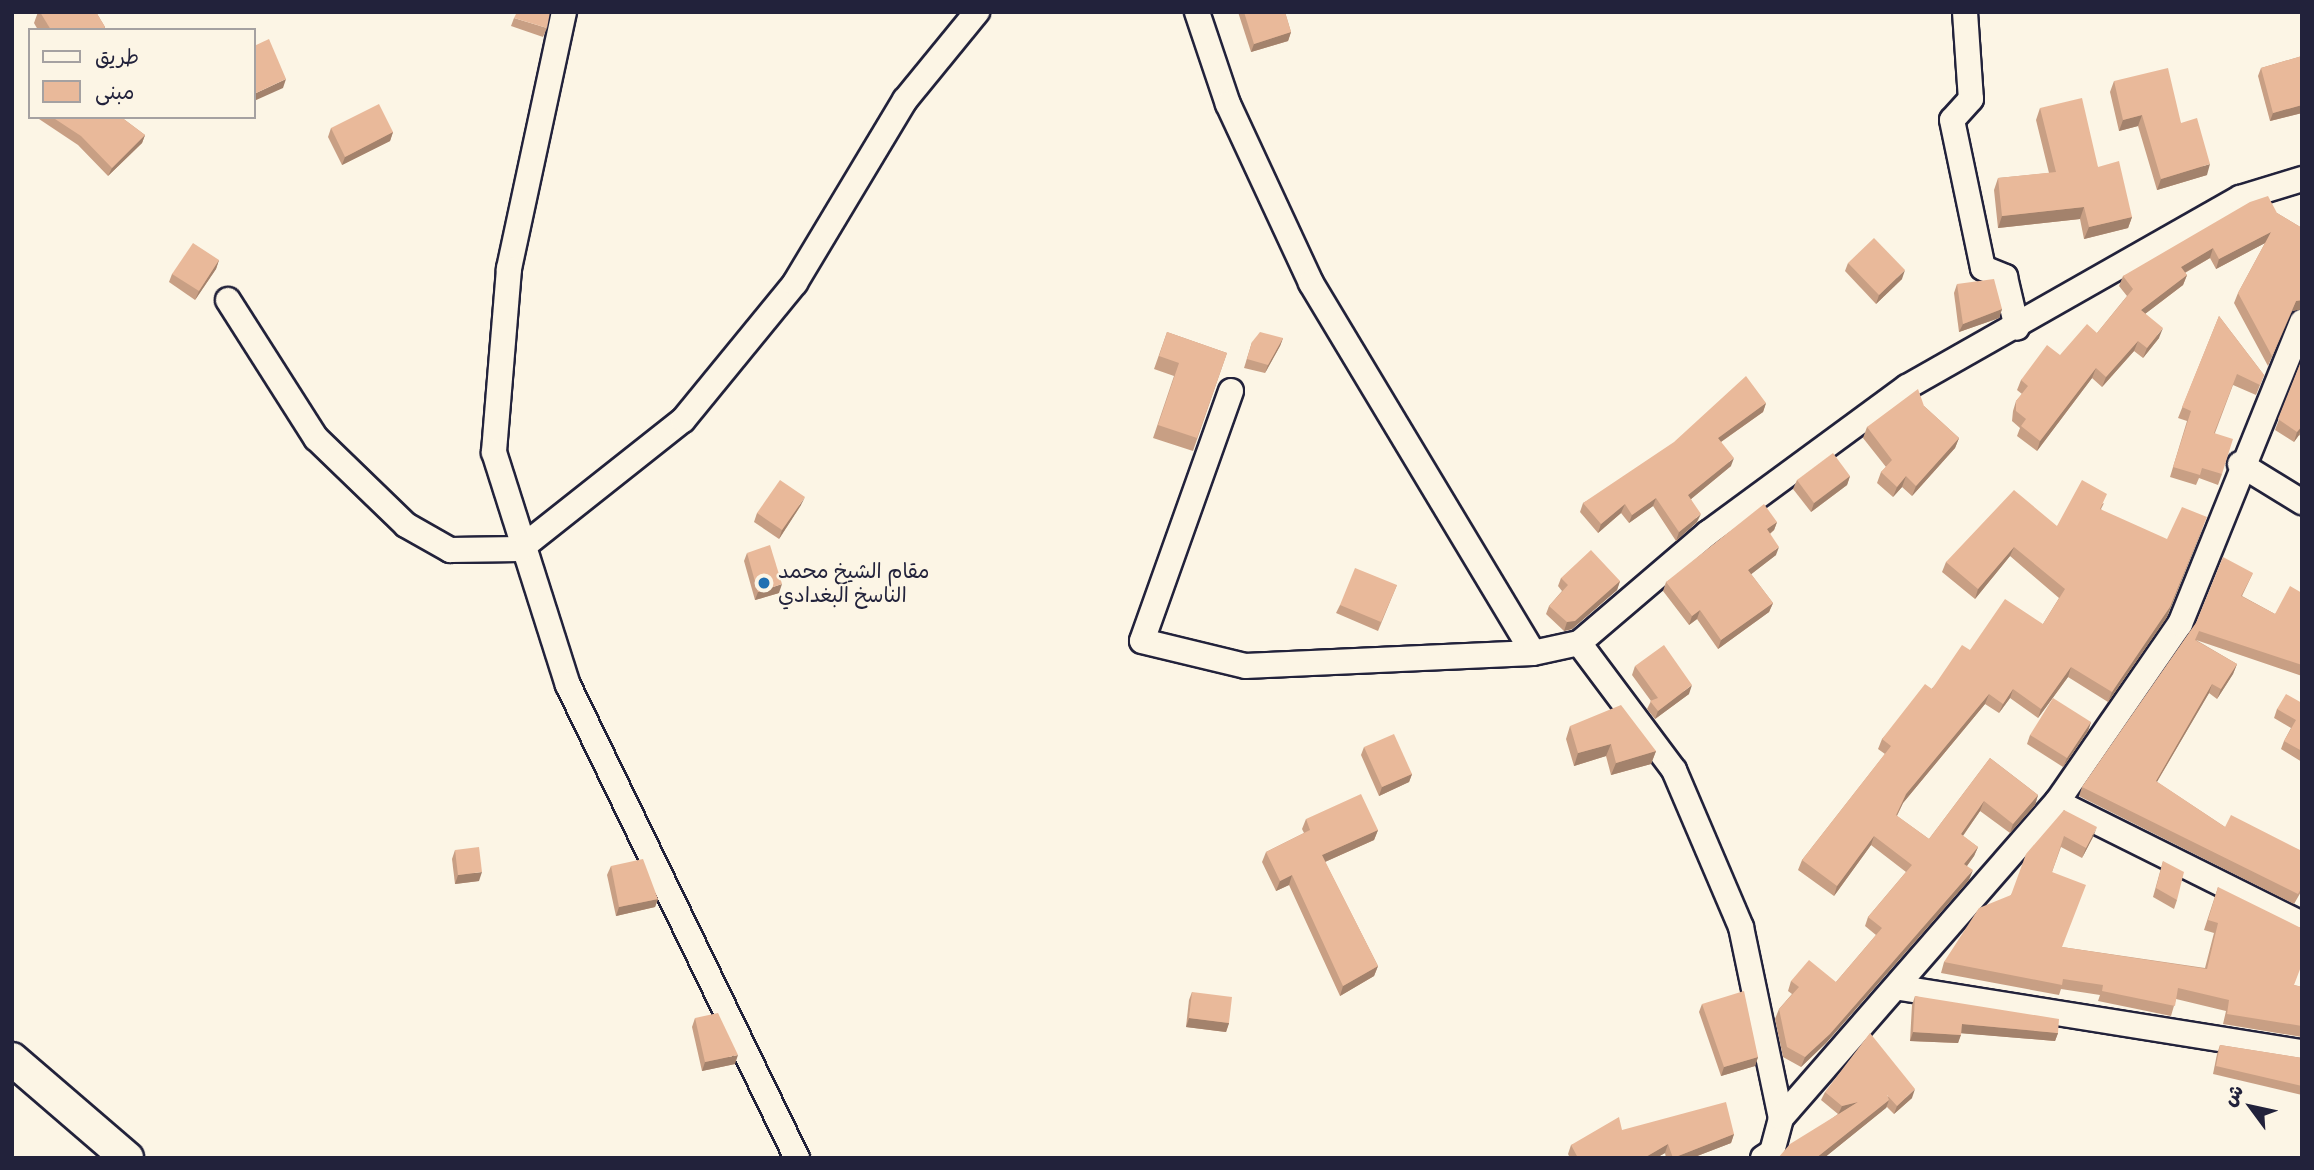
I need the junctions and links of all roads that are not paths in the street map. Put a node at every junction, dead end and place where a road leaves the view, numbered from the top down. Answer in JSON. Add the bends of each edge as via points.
{"nodes":[{"id":1,"x":564,"y":12,"type":"edge"},
{"id":2,"x":977,"y":12,"type":"edge"},
{"id":3,"x":1197,"y":12,"type":"edge"},
{"id":4,"x":1965,"y":12,"type":"edge"},
{"id":5,"x":2302,"y":179,"type":"edge"},
{"id":6,"x":229,"y":300,"type":"dead end"},
{"id":7,"x":2302,"y":322,"type":"edge"},
{"id":8,"x":2017,"y":328,"type":"junction"},
{"id":9,"x":1231,"y":391,"type":"dead end"},
{"id":10,"x":2239,"y":464,"type":"junction"},
{"id":11,"x":2302,"y":502,"type":"edge"},
{"id":12,"x":520,"y":549,"type":"junction"},
{"id":13,"x":1579,"y":643,"type":"junction"},
{"id":14,"x":1533,"y":653,"type":"junction"},
{"id":15,"x":2057,"y":802,"type":"junction"},
{"id":16,"x":2302,"y":924,"type":"edge"},
{"id":17,"x":1901,"y":988,"type":"junction"},
{"id":18,"x":2302,"y":1052,"type":"edge"},
{"id":19,"x":12,"y":1059,"type":"edge"},
{"id":20,"x":1781,"y":1118,"type":"junction"},
{"id":21,"x":127,"y":1158,"type":"edge"},
{"id":22,"x":797,"y":1158,"type":"edge"},
{"id":23,"x":1763,"y":1158,"type":"edge"}],
"edges":[{"from":1,"to":12,"type":"street","via":[[507,295],[494,452]]},
{"from":2,"to":12,"type":"street","via":[[905,100],[795,283],[683,420]]},
{"from":3,"to":14,"type":"street","via":[[1228,104],[1311,284]]},
{"from":4,"to":8,"type":"street","via":[[1971,99],[1952,120],[1983,268],[2005,277]]},
{"from":5,"to":8,"type":"street","via":[[2241,198]]},
{"from":6,"to":12,"type":"street","via":[[316,438],[406,525],[450,550]]},
{"from":7,"to":10,"type":"street"},
{"from":8,"to":13,"type":"street","via":[[1907,387],[1840,434],[1708,533]]},
{"from":9,"to":14,"type":"street","via":[[1142,641],[1245,666]]},
{"from":10,"to":11,"type":"street"},
{"from":10,"to":15,"type":"street","via":[[2180,624]]},
{"from":12,"to":22,"type":"street","via":[[568,685]]},
{"from":13,"to":14,"type":"street"},
{"from":13,"to":20,"type":"street","via":[[1674,770],[1741,927]]},
{"from":15,"to":16,"type":"street"},
{"from":15,"to":17,"type":"street"},
{"from":17,"to":18,"type":"street"},
{"from":17,"to":20,"type":"street"},
{"from":19,"to":21,"type":"street"},
{"from":20,"to":23,"type":"street","via":[[1772,1152]]}]}
